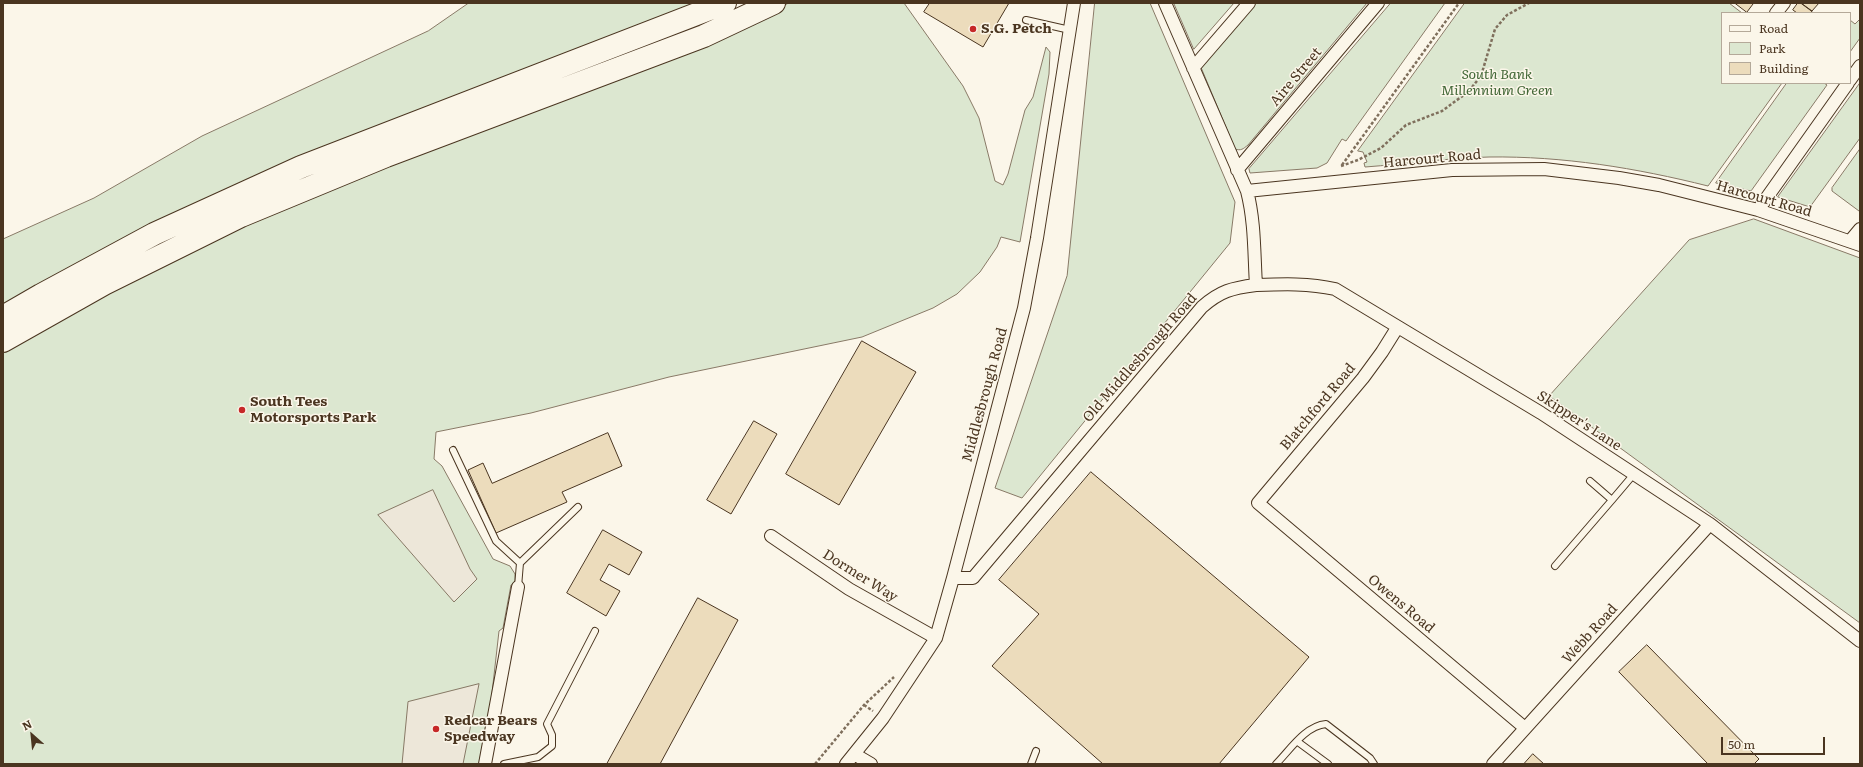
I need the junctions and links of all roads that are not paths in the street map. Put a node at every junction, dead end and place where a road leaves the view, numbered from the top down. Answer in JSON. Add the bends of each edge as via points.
{"nodes":[{"id":1,"x":725,"y":3,"type":"edge"},
{"id":2,"x":774,"y":3,"type":"edge"},
{"id":3,"x":1074,"y":3,"type":"edge"},
{"id":4,"x":1165,"y":3,"type":"edge"},
{"id":5,"x":1249,"y":3,"type":"edge"},
{"id":6,"x":1378,"y":3,"type":"edge"},
{"id":7,"x":1784,"y":3,"type":"edge"},
{"id":8,"x":1777,"y":12,"type":"edge"},
{"id":9,"x":1026,"y":20,"type":"dead end"},
{"id":10,"x":1070,"y":30,"type":"junction"},
{"id":11,"x":1860,"y":66,"type":"edge"},
{"id":12,"x":1193,"y":68,"type":"junction"},
{"id":13,"x":1851,"y":79,"type":"edge"},
{"id":14,"x":1847,"y":84,"type":"edge"},
{"id":15,"x":1236,"y":170,"type":"junction"},
{"id":16,"x":1246,"y":191,"type":"junction"},
{"id":17,"x":1758,"y":210,"type":"junction"},
{"id":18,"x":1860,"y":229,"type":"edge"},
{"id":19,"x":1855,"y":243,"type":"edge"},
{"id":20,"x":1256,"y":285,"type":"junction"},
{"id":21,"x":3,"y":317,"type":"edge"},
{"id":22,"x":1397,"y":328,"type":"junction"},
{"id":23,"x":3,"y":341,"type":"edge"},
{"id":24,"x":453,"y":450,"type":"dead end"},
{"id":25,"x":1634,"y":474,"type":"junction"},
{"id":26,"x":1590,"y":481,"type":"dead end"},
{"id":27,"x":1612,"y":500,"type":"junction"},
{"id":28,"x":1258,"y":503,"type":"joint"},
{"id":29,"x":578,"y":507,"type":"dead end"},
{"id":30,"x":1710,"y":524,"type":"junction"},
{"id":31,"x":771,"y":536,"type":"dead end"},
{"id":32,"x":520,"y":563,"type":"junction"},
{"id":33,"x":1554,"y":566,"type":"dead end"},
{"id":34,"x":953,"y":578,"type":"junction"},
{"id":35,"x":518,"y":588,"type":"joint"},
{"id":36,"x":595,"y":631,"type":"dead end"},
{"id":37,"x":936,"y":638,"type":"junction"},
{"id":38,"x":1860,"y":641,"type":"edge"},
{"id":39,"x":1524,"y":728,"type":"junction"},
{"id":40,"x":1298,"y":742,"type":"junction"},
{"id":41,"x":1036,"y":751,"type":"dead end"},
{"id":42,"x":854,"y":754,"type":"junction"},
{"id":43,"x":485,"y":764,"type":"edge"},
{"id":44,"x":504,"y":764,"type":"edge"},
{"id":45,"x":846,"y":764,"type":"edge"},
{"id":46,"x":871,"y":764,"type":"edge"},
{"id":47,"x":1031,"y":764,"type":"edge"},
{"id":48,"x":1276,"y":764,"type":"edge"},
{"id":49,"x":1328,"y":764,"type":"edge"},
{"id":50,"x":1374,"y":764,"type":"edge"},
{"id":51,"x":1493,"y":764,"type":"edge"}],
"edges":[{"from":1,"to":21,"type":"highway","via":[[301,167],[154,234]]},
{"from":2,"to":23,"type":"highway","via":[[704,36],[386,156],[241,216],[104,284]]},
{"from":3,"to":10,"type":"street","name":"Middlesbrough Road"},
{"from":4,"to":12,"type":"street"},
{"from":5,"to":12,"type":"street"},
{"from":6,"to":15,"type":"street","name":"Aire Street"},
{"from":7,"to":8,"type":"street"},
{"from":9,"to":10,"type":"lane"},
{"from":10,"to":34,"type":"street","name":"Middlesbrough Road","via":[[1024,308]]},
{"from":11,"to":13,"type":"street"},
{"from":12,"to":15,"type":"street"},
{"from":14,"to":17,"type":"street"},
{"from":15,"to":16,"type":"street"},
{"from":16,"to":17,"type":"street","name":"Harcourt Road","via":[[1452,170],[1544,169],[1659,185]]},
{"from":16,"to":20,"type":"street","via":[[1253,227]]},
{"from":17,"to":19,"type":"street","name":"Harcourt Road"},
{"from":18,"to":19,"type":"street"},
{"from":20,"to":22,"type":"street","name":"Skipper's Lane","via":[[1298,284],[1335,289]]},
{"from":20,"to":34,"type":"street","name":"Old Middlesbrough Road","via":[[1229,289],[1214,296],[1202,307],[973,578]]},
{"from":22,"to":25,"type":"street","name":"Skipper's Lane","via":[[1541,413]]},
{"from":22,"to":28,"type":"street","name":"Blatchford Road","via":[[1363,378]]},
{"from":24,"to":32,"type":"lane","via":[[496,541]]},
{"from":25,"to":27,"type":"lane"},
{"from":25,"to":30,"type":"street","name":"Skipper's Lane"},
{"from":26,"to":27,"type":"lane"},
{"from":27,"to":33,"type":"lane"},
{"from":28,"to":39,"type":"street","name":"Owens Road"},
{"from":29,"to":32,"type":"lane"},
{"from":30,"to":38,"type":"street","name":"Skipper's Lane"},
{"from":30,"to":39,"type":"street","name":"Webb Road"},
{"from":31,"to":37,"type":"street","name":"Dormer Way","via":[[849,589]]},
{"from":32,"to":35,"type":"lane"},
{"from":34,"to":37,"type":"street","name":"Middlesbrough Road"},
{"from":35,"to":43,"type":"street"},
{"from":36,"to":44,"type":"lane","via":[[547,724],[552,735],[552,746],[538,757]]},
{"from":37,"to":42,"type":"street","name":"Middlesbrough Road","via":[[883,718]]},
{"from":39,"to":51,"type":"street","name":"Webb Road"},
{"from":40,"to":48,"type":"lane"},
{"from":40,"to":49,"type":"lane"},
{"from":40,"to":50,"type":"lane","via":[[1317,725],[1326,724],[1370,758]]},
{"from":41,"to":47,"type":"lane"},
{"from":42,"to":45,"type":"street","name":"Middlesbrough Road"},
{"from":42,"to":46,"type":"street"}]}
